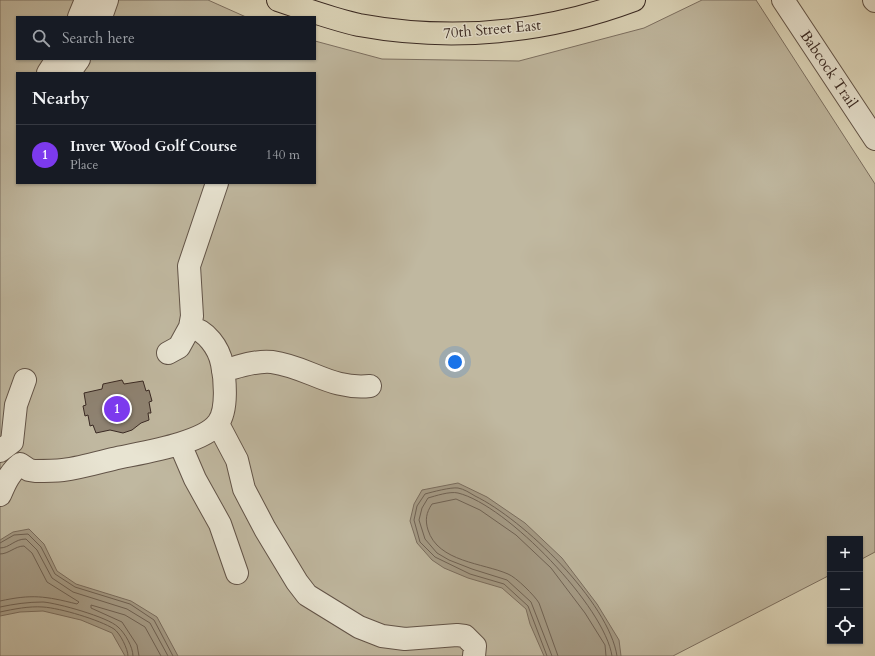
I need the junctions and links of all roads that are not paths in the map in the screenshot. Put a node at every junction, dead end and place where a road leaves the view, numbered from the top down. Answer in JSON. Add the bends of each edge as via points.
{"nodes":[{"id":1,"x":86,"y":0,"type":"edge"},
{"id":2,"x":106,"y":0,"type":"edge"},
{"id":3,"x":278,"y":0,"type":"edge"},
{"id":4,"x":634,"y":0,"type":"edge"},
{"id":5,"x":783,"y":0,"type":"edge"},
{"id":6,"x":79,"y":16,"type":"edge"},
{"id":7,"x":101,"y":16,"type":"edge"},
{"id":8,"x":56,"y":60,"type":"edge"},
{"id":9,"x":79,"y":60,"type":"edge"},
{"id":10,"x":49,"y":72,"type":"edge"},
{"id":11,"x":71,"y":72,"type":"edge"},
{"id":12,"x":875,"y":139,"type":"edge"},
{"id":13,"x":217,"y":184,"type":"edge"},
{"id":14,"x":190,"y":327,"type":"junction"},
{"id":15,"x":168,"y":353,"type":"dead end"},
{"id":16,"x":223,"y":370,"type":"junction"},
{"id":17,"x":25,"y":380,"type":"dead end"},
{"id":18,"x":370,"y":386,"type":"dead end"},
{"id":19,"x":218,"y":424,"type":"junction"},
{"id":20,"x":180,"y":444,"type":"junction"},
{"id":21,"x":6,"y":446,"type":"edge"},
{"id":22,"x":20,"y":464,"type":"junction"},
{"id":23,"x":0,"y":495,"type":"edge"},
{"id":24,"x":237,"y":573,"type":"dead end"},
{"id":25,"x":474,"y":656,"type":"edge"}],
"edges":[{"from":1,"to":6,"type":"street"},
{"from":2,"to":7,"type":"street"},
{"from":3,"to":4,"type":"main road","name":"70th Street East","via":[[326,17],[359,25],[409,32],[462,34],[519,30],[577,19]]},
{"from":5,"to":12,"type":"street","name":"Babcock Trail"},
{"from":8,"to":10,"type":"street"},
{"from":9,"to":11,"type":"street"},
{"from":13,"to":14,"type":"street","via":[[189,266],[192,316]]},
{"from":14,"to":15,"type":"street","via":[[179,347]]},
{"from":14,"to":16,"type":"street","via":[[201,332],[214,345],[222,361]]},
{"from":16,"to":18,"type":"street","via":[[272,362],[290,366],[334,384]]},
{"from":16,"to":19,"type":"street","via":[[224,397]]},
{"from":17,"to":21,"type":"street","via":[[16,404]]},
{"from":19,"to":20,"type":"street","via":[[201,436]]},
{"from":19,"to":25,"type":"street","via":[[236,460],[244,489],[265,529],[307,595],[359,627],[382,636],[406,639],[465,636],[475,646]]},
{"from":20,"to":22,"type":"street","via":[[63,470],[29,470]]},
{"from":20,"to":24,"type":"street","via":[[195,479],[220,524]]},
{"from":21,"to":22,"type":"street","via":[[14,453]]},
{"from":22,"to":23,"type":"street","via":[[4,483]]}]}
